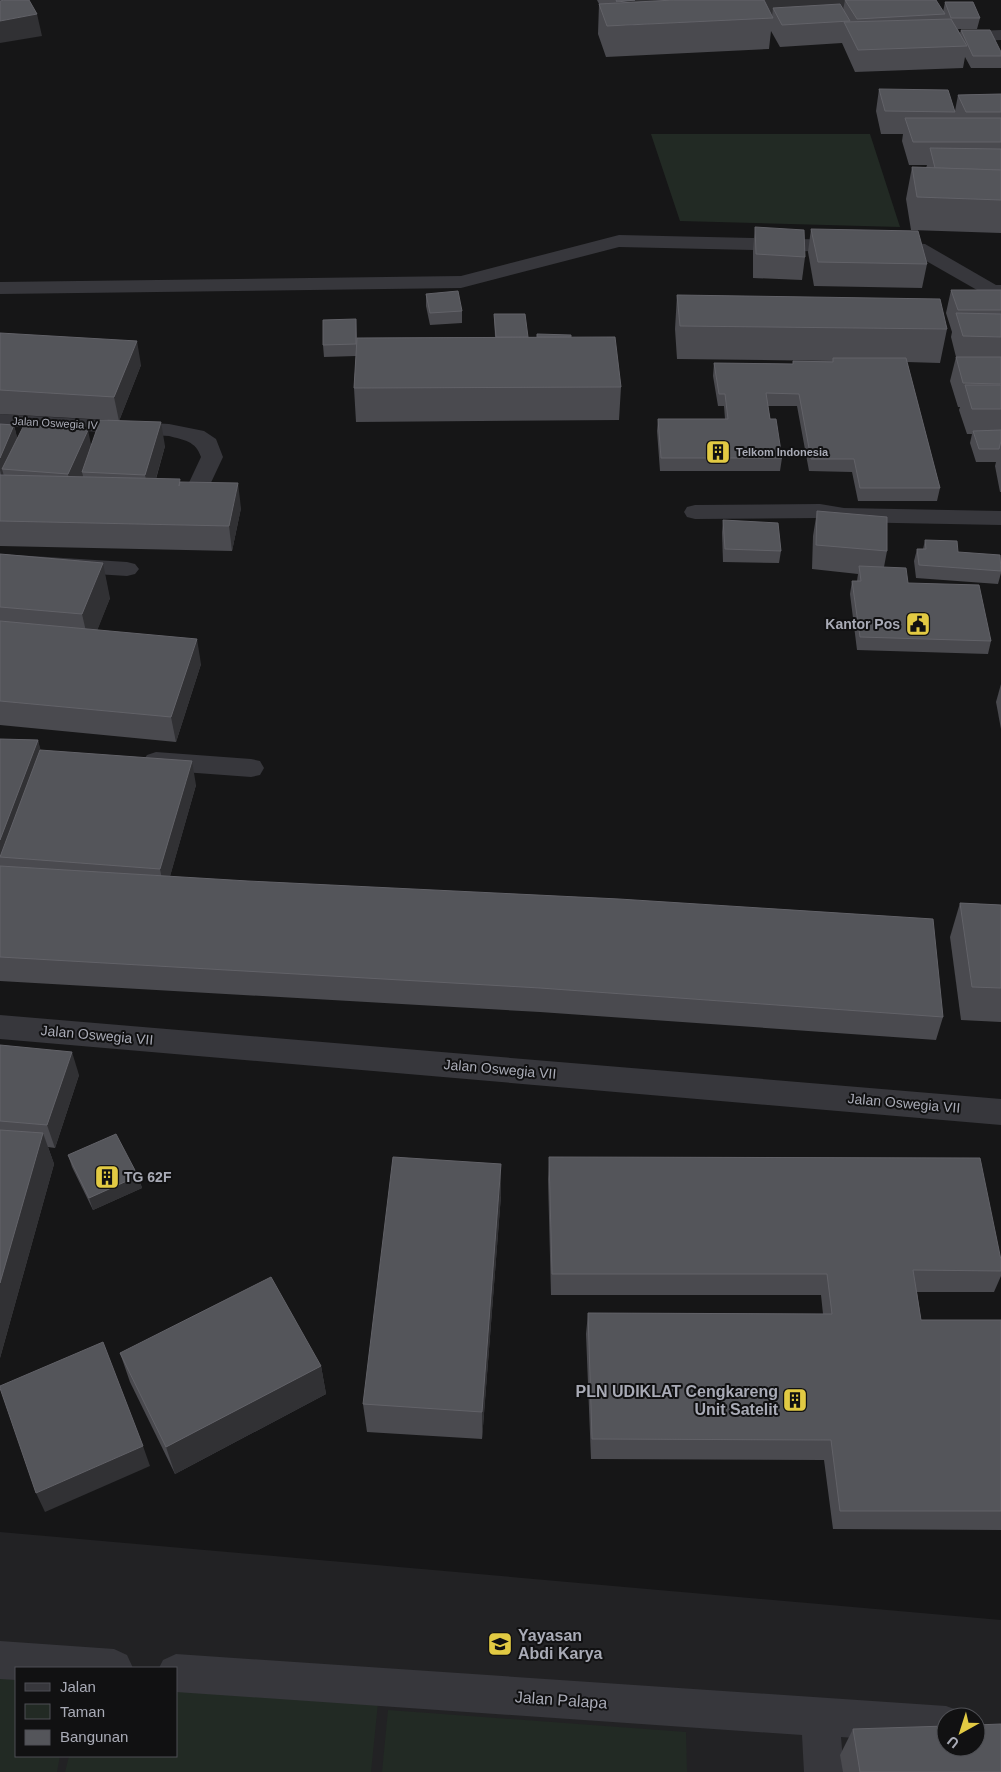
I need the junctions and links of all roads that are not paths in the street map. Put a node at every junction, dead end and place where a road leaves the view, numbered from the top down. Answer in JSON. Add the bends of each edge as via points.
{"nodes":[{"id":1,"x":1001,"y":36,"type":"edge"},
{"id":2,"x":953,"y":37,"type":"edge"},
{"id":3,"x":0,"y":288,"type":"edge"},
{"id":4,"x":1001,"y":292,"type":"edge"},
{"id":5,"x":0,"y":420,"type":"edge"},
{"id":6,"x":197,"y":489,"type":"edge"},
{"id":7,"x":694,"y":512,"type":"dead end"},
{"id":8,"x":1001,"y":518,"type":"edge"},
{"id":9,"x":0,"y":561,"type":"edge"},
{"id":10,"x":126,"y":569,"type":"dead end"},
{"id":11,"x":135,"y":759,"type":"edge"},
{"id":12,"x":251,"y":768,"type":"dead end"},
{"id":13,"x":0,"y":1027,"type":"edge"},
{"id":14,"x":1001,"y":1112,"type":"edge"},
{"id":15,"x":0,"y":1660,"type":"edge"},
{"id":16,"x":100,"y":1667,"type":"edge"},
{"id":17,"x":178,"y":1673,"type":"edge"},
{"id":18,"x":820,"y":1718,"type":"junction"},
{"id":19,"x":936,"y":1724,"type":"edge"},
{"id":20,"x":824,"y":1772,"type":"edge"}],
"edges":[{"from":1,"to":2,"type":"street"},
{"from":3,"to":4,"type":"street","via":[[461,282],[619,242],[918,248],[991,290]]},
{"from":5,"to":6,"type":"street","name":"Jalan Oswegia IV","via":[[169,430],[196,436],[208,444],[212,457]]},
{"from":7,"to":8,"type":"street","via":[[820,511],[844,515]]},
{"from":9,"to":10,"type":"street"},
{"from":11,"to":12,"type":"street"},
{"from":13,"to":14,"type":"street","name":"Jalan Oswegia VII"},
{"from":15,"to":16,"type":"street"},
{"from":17,"to":18,"type":"street","name":"Jalan Palapa"},
{"from":18,"to":19,"type":"street","name":"Jalan Palapa"},
{"from":18,"to":20,"type":"street"}]}
